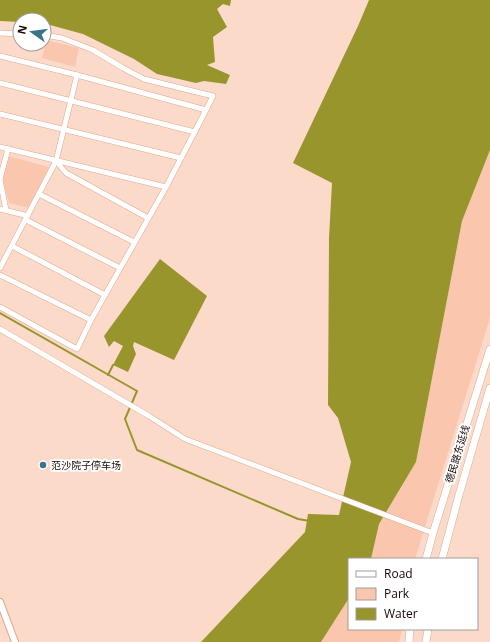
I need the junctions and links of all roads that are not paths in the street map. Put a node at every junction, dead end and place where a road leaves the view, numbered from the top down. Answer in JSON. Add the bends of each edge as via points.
{"nodes":[{"id":1,"x":0,"y":33,"type":"edge"},
{"id":2,"x":12,"y":34,"type":"edge"},
{"id":3,"x":52,"y":37,"type":"edge"},
{"id":4,"x":0,"y":56,"type":"edge"},
{"id":5,"x":77,"y":75,"type":"junction"},
{"id":6,"x":0,"y":83,"type":"edge"},
{"id":7,"x":70,"y":101,"type":"junction"},
{"id":8,"x":206,"y":110,"type":"junction"},
{"id":9,"x":0,"y":114,"type":"edge"},
{"id":10,"x":64,"y":129,"type":"junction"},
{"id":11,"x":195,"y":132,"type":"junction"},
{"id":12,"x":0,"y":147,"type":"edge"},
{"id":13,"x":8,"y":149,"type":"junction"},
{"id":14,"x":181,"y":158,"type":"junction"},
{"id":15,"x":56,"y":161,"type":"junction"},
{"id":16,"x":0,"y":180,"type":"edge"},
{"id":17,"x":166,"y":187,"type":"junction"},
{"id":18,"x":39,"y":194,"type":"junction"},
{"id":19,"x":0,"y":209,"type":"edge"},
{"id":20,"x":6,"y":210,"type":"junction"},
{"id":21,"x":27,"y":218,"type":"junction"},
{"id":22,"x":148,"y":218,"type":"junction"},
{"id":23,"x":134,"y":242,"type":"junction"},
{"id":24,"x":12,"y":246,"type":"junction"},
{"id":25,"x":0,"y":268,"type":"edge"},
{"id":26,"x":120,"y":268,"type":"junction"},
{"id":27,"x":0,"y":275,"type":"edge"},
{"id":28,"x":105,"y":294,"type":"junction"},
{"id":29,"x":0,"y":307,"type":"edge"},
{"id":30,"x":91,"y":320,"type":"junction"},
{"id":31,"x":0,"y":329,"type":"edge"},
{"id":32,"x":490,"y":349,"type":"edge"},
{"id":33,"x":490,"y":388,"type":"edge"},
{"id":34,"x":433,"y":533,"type":"junction"},
{"id":35,"x":426,"y":558,"type":"edge"},
{"id":36,"x":442,"y":558,"type":"edge"},
{"id":37,"x":0,"y":602,"type":"edge"},
{"id":38,"x":410,"y":630,"type":"edge"},
{"id":39,"x":428,"y":630,"type":"edge"},
{"id":40,"x":15,"y":642,"type":"edge"},
{"id":41,"x":409,"y":642,"type":"edge"},
{"id":42,"x":426,"y":642,"type":"edge"}],
"edges":[{"from":1,"to":2,"type":"street"},
{"from":3,"to":8,"type":"street","via":[[93,50],[144,79],[213,96]]},
{"from":4,"to":5,"type":"street"},
{"from":5,"to":7,"type":"street"},
{"from":5,"to":8,"type":"street"},
{"from":6,"to":7,"type":"street"},
{"from":7,"to":10,"type":"street"},
{"from":7,"to":11,"type":"street"},
{"from":8,"to":11,"type":"street"},
{"from":9,"to":10,"type":"street"},
{"from":10,"to":14,"type":"street"},
{"from":10,"to":15,"type":"street"},
{"from":11,"to":14,"type":"street"},
{"from":12,"to":13,"type":"street"},
{"from":13,"to":15,"type":"street"},
{"from":13,"to":16,"type":"street"},
{"from":14,"to":17,"type":"street"},
{"from":15,"to":17,"type":"street"},
{"from":15,"to":18,"type":"street"},
{"from":15,"to":22,"type":"street","via":[[66,173]]},
{"from":16,"to":20,"type":"street"},
{"from":17,"to":22,"type":"street"},
{"from":18,"to":21,"type":"street"},
{"from":18,"to":23,"type":"street"},
{"from":19,"to":20,"type":"street"},
{"from":20,"to":21,"type":"street"},
{"from":21,"to":24,"type":"street"},
{"from":21,"to":26,"type":"street"},
{"from":22,"to":23,"type":"street"},
{"from":23,"to":26,"type":"street"},
{"from":24,"to":25,"type":"street"},
{"from":24,"to":28,"type":"street"},
{"from":26,"to":28,"type":"street"},
{"from":27,"to":30,"type":"street"},
{"from":28,"to":30,"type":"street"},
{"from":29,"to":30,"type":"street","via":[[77,348]]},
{"from":31,"to":34,"type":"street","via":[[185,439]]},
{"from":32,"to":34,"type":"main road","name":"德民路东延线"},
{"from":33,"to":36,"type":"main road","name":"德民路东延线"},
{"from":34,"to":35,"type":"main road","name":"德民路东延线"},
{"from":37,"to":40,"type":"street"},
{"from":38,"to":41,"type":"main road"},
{"from":39,"to":42,"type":"main road"}]}
